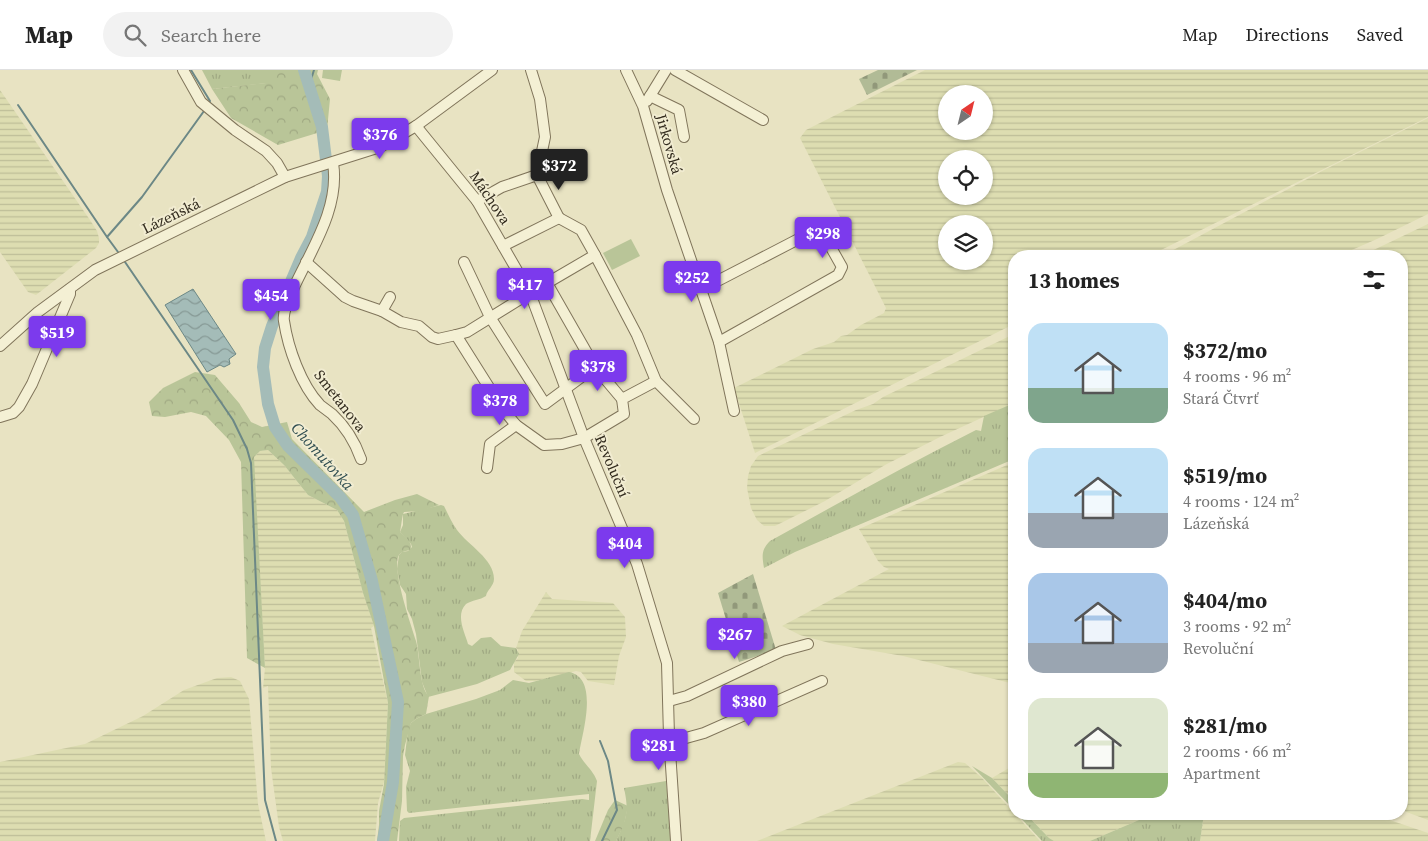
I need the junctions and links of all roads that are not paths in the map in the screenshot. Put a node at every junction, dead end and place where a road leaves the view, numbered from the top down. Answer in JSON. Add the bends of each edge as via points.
{"nodes":[{"id":1,"x":184,"y":70,"type":"edge"},
{"id":2,"x":492,"y":70,"type":"edge"},
{"id":3,"x":531,"y":70,"type":"edge"},
{"id":4,"x":626,"y":70,"type":"edge"},
{"id":5,"x":666,"y":70,"type":"edge"},
{"id":6,"x":675,"y":70,"type":"edge"},
{"id":7,"x":650,"y":96,"type":"junction"},
{"id":8,"x":643,"y":106,"type":"junction"},
{"id":9,"x":763,"y":120,"type":"dead end"},
{"id":10,"x":416,"y":126,"type":"junction"},
{"id":11,"x":684,"y":137,"type":"dead end"},
{"id":12,"x":328,"y":164,"type":"junction"},
{"id":13,"x":537,"y":175,"type":"junction"},
{"id":14,"x":285,"y":178,"type":"junction"},
{"id":15,"x":478,"y":201,"type":"junction"},
{"id":16,"x":559,"y":218,"type":"junction"},
{"id":17,"x":503,"y":246,"type":"junction"},
{"id":18,"x":595,"y":255,"type":"junction"},
{"id":19,"x":306,"y":262,"type":"junction"},
{"id":20,"x":464,"y":262,"type":"dead end"},
{"id":21,"x":547,"y":283,"type":"junction"},
{"id":22,"x":70,"y":289,"type":"junction"},
{"id":23,"x":700,"y":290,"type":"junction"},
{"id":24,"x":530,"y":293,"type":"junction"},
{"id":25,"x":390,"y":297,"type":"dead end"},
{"id":26,"x":382,"y":311,"type":"junction"},
{"id":27,"x":490,"y":317,"type":"junction"},
{"id":28,"x":456,"y":336,"type":"junction"},
{"id":29,"x":720,"y":342,"type":"junction"},
{"id":30,"x":0,"y":346,"type":"edge"},
{"id":31,"x":595,"y":367,"type":"junction"},
{"id":32,"x":656,"y":381,"type":"junction"},
{"id":33,"x":565,"y":388,"type":"junction"},
{"id":34,"x":622,"y":399,"type":"junction"},
{"id":35,"x":734,"y":411,"type":"dead end"},
{"id":36,"x":0,"y":417,"type":"edge"},
{"id":37,"x":694,"y":419,"type":"dead end"},
{"id":38,"x":516,"y":425,"type":"junction"},
{"id":39,"x":584,"y":438,"type":"junction"},
{"id":40,"x":361,"y":459,"type":"dead end"},
{"id":41,"x":487,"y":468,"type":"dead end"},
{"id":42,"x":808,"y":644,"type":"dead end"},
{"id":43,"x":822,"y":681,"type":"dead end"},
{"id":44,"x":669,"y":701,"type":"junction"},
{"id":45,"x":669,"y":736,"type":"junction"},
{"id":46,"x":676,"y":841,"type":"edge"}],
"edges":[{"from":1,"to":14,"type":"street","via":[[201,102],[266,150]]},
{"from":2,"to":10,"type":"street"},
{"from":3,"to":13,"type":"street","via":[[540,99],[545,137]]},
{"from":4,"to":8,"type":"street","name":"Jirkovská"},
{"from":5,"to":7,"type":"street","name":"Jirkovská"},
{"from":6,"to":9,"type":"street"},
{"from":7,"to":8,"type":"street","name":"Jirkovská"},
{"from":7,"to":11,"type":"street","via":[[679,110]]},
{"from":8,"to":23,"type":"street","name":"Jirkovská"},
{"from":10,"to":12,"type":"street","name":"Lázeňská","via":[[380,147]]},
{"from":10,"to":15,"type":"street","name":"Máchova"},
{"from":12,"to":14,"type":"street","name":"Lázeňská"},
{"from":12,"to":19,"type":"street","name":"Smetanova","via":[[335,176],[332,198]]},
{"from":13,"to":15,"type":"street","via":[[502,187]]},
{"from":13,"to":16,"type":"street"},
{"from":14,"to":22,"type":"street","name":"Lázeňská","via":[[95,270]]},
{"from":15,"to":17,"type":"street","name":"Máchova"},
{"from":16,"to":17,"type":"street"},
{"from":16,"to":18,"type":"street","via":[[581,230]]},
{"from":17,"to":24,"type":"street","name":"Máchova"},
{"from":18,"to":21,"type":"street"},
{"from":18,"to":32,"type":"street","via":[[637,335]]},
{"from":19,"to":26,"type":"street","via":[[345,297]]},
{"from":19,"to":40,"type":"street","name":"Smetanova","via":[[283,319],[301,377],[321,405],[342,424]]},
{"from":20,"to":27,"type":"street"},
{"from":21,"to":24,"type":"street"},
{"from":21,"to":31,"type":"street"},
{"from":22,"to":30,"type":"street","name":"Lázeňská"},
{"from":22,"to":36,"type":"street","via":[[32,384],[19,407]]},
{"from":23,"to":29,"type":"street","name":"Jirkovská"},
{"from":23,"to":29,"type":"street","via":[[812,232],[824,234],[842,266],[838,275]]},
{"from":24,"to":27,"type":"street"},
{"from":24,"to":33,"type":"street","name":"Máchova"},
{"from":25,"to":26,"type":"street"},
{"from":26,"to":28,"type":"street","via":[[401,322],[419,326],[432,337]]},
{"from":27,"to":28,"type":"street"},
{"from":27,"to":33,"type":"street","via":[[545,404]]},
{"from":28,"to":38,"type":"street"},
{"from":29,"to":35,"type":"street","name":"Jirkovská"},
{"from":31,"to":33,"type":"street"},
{"from":31,"to":34,"type":"street"},
{"from":32,"to":34,"type":"street"},
{"from":32,"to":37,"type":"street"},
{"from":33,"to":39,"type":"street","name":"Revoluční"},
{"from":34,"to":39,"type":"street","via":[[624,414]]},
{"from":38,"to":39,"type":"street","via":[[544,445]]},
{"from":38,"to":41,"type":"street","via":[[490,444]]},
{"from":39,"to":44,"type":"street","name":"Revoluční","via":[[637,564],[667,663]]},
{"from":42,"to":44,"type":"street","via":[[782,651],[687,696]]},
{"from":43,"to":45,"type":"street","via":[[704,734],[686,738]]},
{"from":44,"to":45,"type":"street","name":"Revoluční"},
{"from":45,"to":46,"type":"street","name":"Revoluční"}]}
